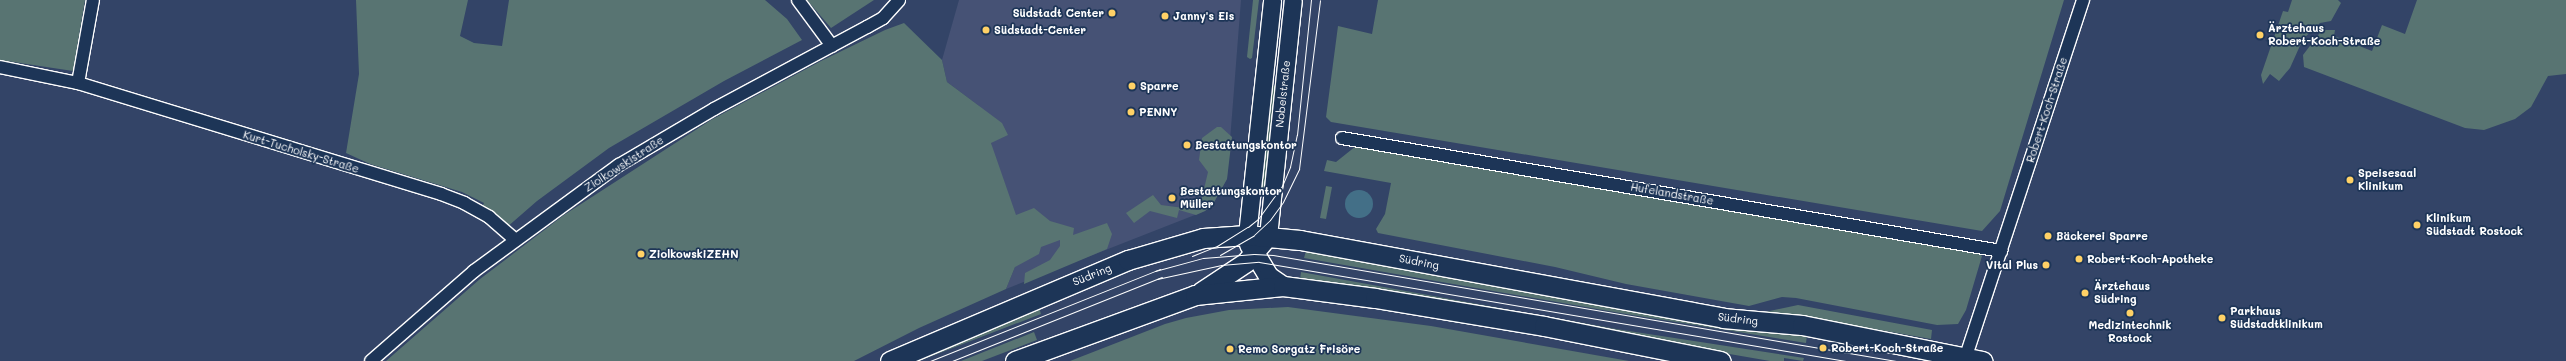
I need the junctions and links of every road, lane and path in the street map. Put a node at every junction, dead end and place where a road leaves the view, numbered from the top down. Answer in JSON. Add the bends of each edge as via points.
{"nodes":[{"id":1,"x":93,"y":0,"type":"edge"},
{"id":2,"x":798,"y":0,"type":"edge"},
{"id":3,"x":899,"y":0,"type":"edge"},
{"id":4,"x":1272,"y":0,"type":"edge"},
{"id":5,"x":1293,"y":0,"type":"edge"},
{"id":6,"x":2083,"y":0,"type":"edge"},
{"id":7,"x":832,"y":46,"type":"junction"},
{"id":8,"x":0,"y":67,"type":"edge"},
{"id":9,"x":78,"y":83,"type":"junction"},
{"id":10,"x":1342,"y":138,"type":"dead end"},
{"id":11,"x":1247,"y":235,"type":"junction"},
{"id":12,"x":1268,"y":236,"type":"junction"},
{"id":13,"x":515,"y":240,"type":"junction"},
{"id":14,"x":2001,"y":251,"type":"junction"},
{"id":15,"x":1254,"y":254,"type":"junction"},
{"id":16,"x":1283,"y":286,"type":"junction"},
{"id":17,"x":1196,"y":295,"type":"junction"},
{"id":18,"x":1971,"y":359,"type":"edge"},
{"id":19,"x":371,"y":361,"type":"edge"},
{"id":20,"x":890,"y":361,"type":"edge"},
{"id":21,"x":1015,"y":361,"type":"edge"},
{"id":22,"x":1721,"y":361,"type":"edge"}],
"edges":[{"from":1,"to":9,"type":"street"},
{"from":2,"to":7,"type":"street"},
{"from":3,"to":7,"type":"street","name":"Ziolkowskistraße","via":[[883,18]]},
{"from":4,"to":11,"type":"main road","name":"Nobelstraße"},
{"from":5,"to":12,"type":"main road","name":"Nobelstraße"},
{"from":6,"to":14,"type":"street","name":"Robert-Koch-Straße"},
{"from":7,"to":13,"type":"street","name":"Ziolkowskistraße","via":[[714,109],[626,161]]},
{"from":8,"to":9,"type":"street","name":"Kurt-Tucholsky-Straße"},
{"from":9,"to":13,"type":"street","name":"Kurt-Tucholsky-Straße","via":[[441,194],[489,217]]},
{"from":10,"to":14,"type":"street","name":"Hufelandstraße"},
{"from":11,"to":12,"type":"main road","name":"Südring"},
{"from":11,"to":15,"type":"main road","name":"Nobelstraße"},
{"from":11,"to":20,"type":"main road","name":"Südring","via":[[1203,238],[1128,260]]},
{"from":12,"to":15,"type":"main road"},
{"from":12,"to":18,"type":"main road","name":"Südring","via":[[1723,318],[1802,325]]},
{"from":13,"to":19,"type":"street","name":"Ziolkowskistraße","via":[[474,271]]},
{"from":14,"to":18,"type":"street","name":"Robert-Koch-Straße"},
{"from":15,"to":16,"type":"main road","name":"Nobelstraße","via":[[1268,276]]},
{"from":15,"to":17,"type":"main road","via":[[1229,275]]},
{"from":16,"to":17,"type":"main road"},
{"from":16,"to":22,"type":"main road","via":[[1375,298],[1544,326]]},
{"from":17,"to":21,"type":"main road"}]}
